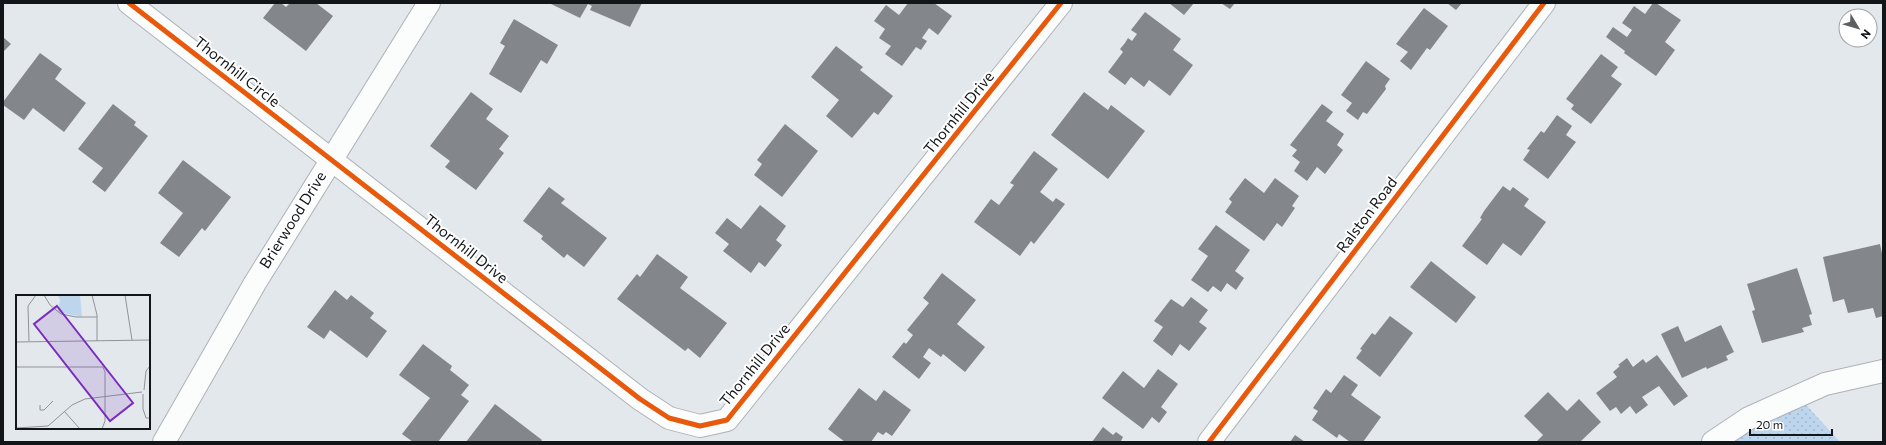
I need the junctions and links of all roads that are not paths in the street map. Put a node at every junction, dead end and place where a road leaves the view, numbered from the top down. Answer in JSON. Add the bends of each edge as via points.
{"nodes":[{"id":1,"x":129,"y":3,"type":"edge"},
{"id":2,"x":429,"y":3,"type":"edge"},
{"id":3,"x":1061,"y":3,"type":"edge"},
{"id":4,"x":1544,"y":3,"type":"edge"},
{"id":5,"x":331,"y":160,"type":"junction"},
{"id":6,"x":1883,"y":371,"type":"edge"},
{"id":7,"x":164,"y":442,"type":"edge"},
{"id":8,"x":1209,"y":442,"type":"edge"},
{"id":9,"x":1713,"y":442,"type":"edge"}],
"edges":[{"from":1,"to":5,"type":"street","name":"Thornhill Circle"},
{"from":2,"to":5,"type":"street","name":"Brierwood Drive"},
{"from":3,"to":5,"type":"street","name":"Thornhill Drive","via":[[727,420],[700,426],[669,418],[640,399]]},
{"from":4,"to":8,"type":"street","name":"Ralston Road"},
{"from":5,"to":7,"type":"street","name":"Brierwood Drive","via":[[255,283]]},
{"from":6,"to":9,"type":"street","via":[[1825,384],[1749,418]]}]}
